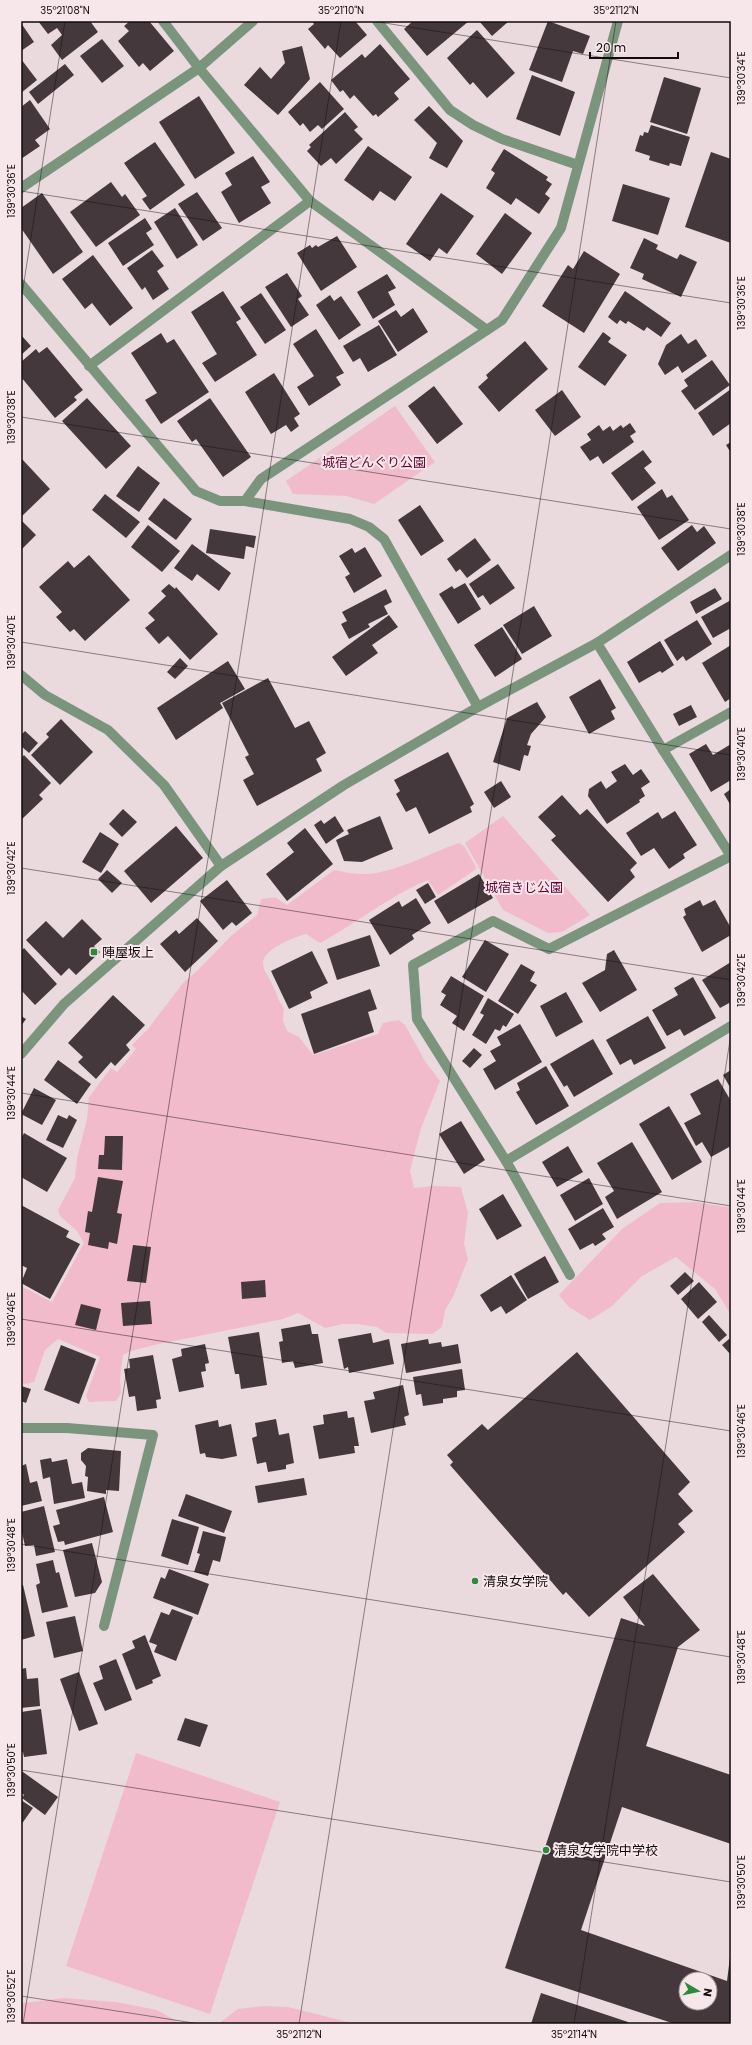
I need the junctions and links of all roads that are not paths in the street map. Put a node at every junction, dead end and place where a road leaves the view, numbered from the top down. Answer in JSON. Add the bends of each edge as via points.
{"nodes":[{"id":1,"x":163,"y":21,"type":"edge"},
{"id":2,"x":252,"y":21,"type":"edge"},
{"id":3,"x":377,"y":21,"type":"edge"},
{"id":4,"x":615,"y":22,"type":"edge"},
{"id":5,"x":199,"y":68,"type":"junction"},
{"id":6,"x":578,"y":165,"type":"junction"},
{"id":7,"x":21,"y":188,"type":"edge"},
{"id":8,"x":310,"y":201,"type":"junction"},
{"id":9,"x":21,"y":284,"type":"edge"},
{"id":10,"x":487,"y":330,"type":"junction"},
{"id":11,"x":89,"y":366,"type":"junction"},
{"id":12,"x":245,"y":501,"type":"junction"},
{"id":13,"x":731,"y":555,"type":"edge"},
{"id":14,"x":597,"y":643,"type":"junction"},
{"id":15,"x":21,"y":675,"type":"edge"},
{"id":16,"x":478,"y":707,"type":"junction"},
{"id":17,"x":731,"y":712,"type":"edge"},
{"id":18,"x":662,"y":750,"type":"junction"},
{"id":19,"x":731,"y":856,"type":"edge"},
{"id":20,"x":221,"y":866,"type":"junction"},
{"id":21,"x":731,"y":1026,"type":"edge"},
{"id":22,"x":21,"y":1054,"type":"edge"},
{"id":23,"x":506,"y":1161,"type":"junction"},
{"id":24,"x":570,"y":1275,"type":"dead end"},
{"id":25,"x":21,"y":1428,"type":"edge"},
{"id":26,"x":104,"y":1626,"type":"dead end"}],
"edges":[{"from":1,"to":5,"type":"street"},
{"from":2,"to":5,"type":"street"},
{"from":3,"to":6,"type":"street","via":[[450,110],[472,125],[502,139]]},
{"from":4,"to":6,"type":"street"},
{"from":5,"to":7,"type":"street"},
{"from":5,"to":8,"type":"street"},
{"from":6,"to":10,"type":"street","via":[[561,228],[502,320]]},
{"from":8,"to":10,"type":"street"},
{"from":8,"to":11,"type":"street"},
{"from":9,"to":11,"type":"street"},
{"from":10,"to":12,"type":"street","via":[[261,479]]},
{"from":11,"to":12,"type":"street","via":[[196,491],[220,501]]},
{"from":12,"to":16,"type":"street","via":[[350,519],[369,527],[384,539]]},
{"from":13,"to":14,"type":"street"},
{"from":14,"to":16,"type":"street"},
{"from":14,"to":18,"type":"street"},
{"from":15,"to":20,"type":"street","via":[[45,694],[108,730],[164,784]]},
{"from":16,"to":20,"type":"street","via":[[344,785]]},
{"from":17,"to":18,"type":"street"},
{"from":18,"to":19,"type":"street"},
{"from":19,"to":23,"type":"street","via":[[549,949],[493,921],[413,965],[417,1019]]},
{"from":20,"to":22,"type":"street","via":[[64,1004]]},
{"from":21,"to":23,"type":"street"},
{"from":23,"to":24,"type":"street"},
{"from":25,"to":26,"type":"street","via":[[67,1428],[153,1435]]}]}
